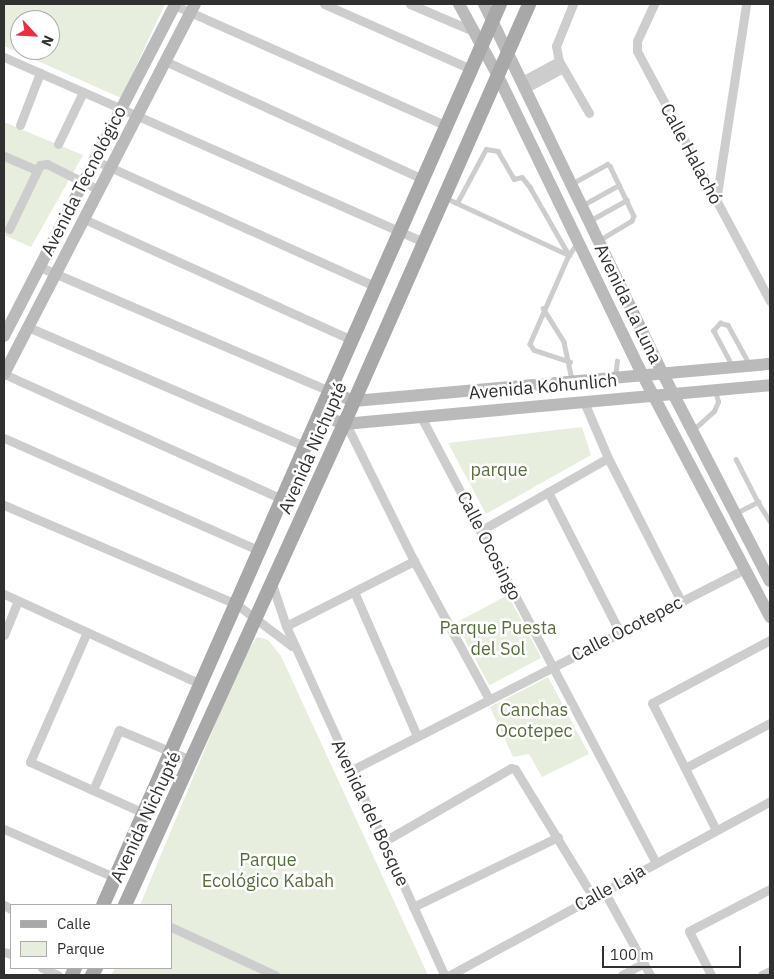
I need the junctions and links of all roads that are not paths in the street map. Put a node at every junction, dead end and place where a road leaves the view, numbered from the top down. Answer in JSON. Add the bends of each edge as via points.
{"nodes":[{"id":1,"x":175,"y":4,"type":"edge"},
{"id":2,"x":324,"y":4,"type":"edge"},
{"id":3,"x":412,"y":4,"type":"edge"},
{"id":4,"x":459,"y":4,"type":"edge"},
{"id":5,"x":484,"y":4,"type":"edge"},
{"id":6,"x":500,"y":4,"type":"edge"},
{"id":7,"x":528,"y":4,"type":"edge"},
{"id":8,"x":573,"y":4,"type":"edge"},
{"id":9,"x":654,"y":4,"type":"edge"},
{"id":10,"x":746,"y":4,"type":"edge"},
{"id":11,"x":193,"y":8,"type":"edge"},
{"id":12,"x":492,"y":21,"type":"junction"},
{"id":13,"x":473,"y":31,"type":"junction"},
{"id":14,"x":482,"y":46,"type":"junction"},
{"id":15,"x":507,"y":51,"type":"junction"},
{"id":16,"x":4,"y":57,"type":"edge"},
{"id":17,"x":165,"y":61,"type":"junction"},
{"id":18,"x":561,"y":65,"type":"junction"},
{"id":19,"x":471,"y":69,"type":"junction"},
{"id":20,"x":40,"y":73,"type":"junction"},
{"id":21,"x":497,"y":74,"type":"junction"},
{"id":22,"x":524,"y":84,"type":"junction"},
{"id":23,"x":83,"y":92,"type":"junction"},
{"id":24,"x":121,"y":108,"type":"junction"},
{"id":25,"x":589,"y":113,"type":"dead end"},
{"id":26,"x":138,"y":115,"type":"junction"},
{"id":27,"x":20,"y":125,"type":"dead end"},
{"id":28,"x":447,"y":126,"type":"junction"},
{"id":29,"x":58,"y":144,"type":"dead end"},
{"id":30,"x":4,"y":156,"type":"edge"},
{"id":31,"x":94,"y":160,"type":"junction"},
{"id":32,"x":110,"y":168,"type":"junction"},
{"id":33,"x":35,"y":170,"type":"junction"},
{"id":34,"x":423,"y":179,"type":"junction"},
{"id":35,"x":83,"y":182,"type":"junction"},
{"id":36,"x":572,"y":183,"type":"junction"},
{"id":37,"x":619,"y":185,"type":"junction"},
{"id":38,"x":99,"y":190,"type":"junction"},
{"id":39,"x":442,"y":196,"type":"junction"},
{"id":40,"x":627,"y":200,"type":"junction"},
{"id":41,"x":716,"y":201,"type":"junction"},
{"id":42,"x":457,"y":203,"type":"junction"},
{"id":43,"x":586,"y":212,"type":"junction"},
{"id":44,"x":84,"y":219,"type":"junction"},
{"id":45,"x":567,"y":219,"type":"junction"},
{"id":46,"x":10,"y":229,"type":"dead end"},
{"id":47,"x":400,"y":232,"type":"junction"},
{"id":48,"x":600,"y":240,"type":"junction"},
{"id":49,"x":424,"y":242,"type":"junction"},
{"id":50,"x":578,"y":242,"type":"junction"},
{"id":51,"x":569,"y":255,"type":"junction"},
{"id":52,"x":40,"y":266,"type":"junction"},
{"id":53,"x":56,"y":273,"type":"junction"},
{"id":54,"x":376,"y":287,"type":"junction"},
{"id":55,"x":770,"y":301,"type":"edge"},
{"id":56,"x":543,"y":308,"type":"junction"},
{"id":57,"x":28,"y":327,"type":"junction"},
{"id":58,"x":4,"y":336,"type":"edge"},
{"id":59,"x":352,"y":340,"type":"junction"},
{"id":60,"x":570,"y":362,"type":"junction"},
{"id":61,"x":617,"y":362,"type":"dead end"},
{"id":62,"x":770,"y":364,"type":"edge"},
{"id":63,"x":750,"y":366,"type":"junction"},
{"id":64,"x":733,"y":367,"type":"junction"},
{"id":65,"x":4,"y":374,"type":"edge"},
{"id":66,"x":642,"y":374,"type":"junction"},
{"id":67,"x":663,"y":374,"type":"junction"},
{"id":68,"x":615,"y":377,"type":"junction"},
{"id":69,"x":572,"y":381,"type":"junction"},
{"id":70,"x":528,"y":385,"type":"junction"},
{"id":71,"x":770,"y":385,"type":"edge"},
{"id":72,"x":714,"y":390,"type":"junction"},
{"id":73,"x":330,"y":391,"type":"junction"},
{"id":74,"x":673,"y":394,"type":"junction"},
{"id":75,"x":653,"y":396,"type":"junction"},
{"id":76,"x":354,"y":401,"type":"junction"},
{"id":77,"x":584,"y":402,"type":"junction"},
{"id":78,"x":530,"y":406,"type":"junction"},
{"id":79,"x":320,"y":414,"type":"junction"},
{"id":80,"x":420,"y":415,"type":"junction"},
{"id":81,"x":345,"y":424,"type":"junction"},
{"id":82,"x":692,"y":430,"type":"junction"},
{"id":83,"x":4,"y":438,"type":"edge"},
{"id":84,"x":306,"y":447,"type":"junction"},
{"id":85,"x":608,"y":458,"type":"junction"},
{"id":86,"x":736,"y":459,"type":"dead end"},
{"id":87,"x":548,"y":492,"type":"junction"},
{"id":88,"x":282,"y":499,"type":"junction"},
{"id":89,"x":758,"y":502,"type":"junction"},
{"id":90,"x":4,"y":505,"type":"edge"},
{"id":91,"x":735,"y":514,"type":"junction"},
{"id":92,"x":770,"y":521,"type":"edge"},
{"id":93,"x":480,"y":531,"type":"junction"},
{"id":94,"x":260,"y":551,"type":"junction"},
{"id":95,"x":414,"y":562,"type":"junction"},
{"id":96,"x":745,"y":569,"type":"junction"},
{"id":97,"x":770,"y":581,"type":"edge"},
{"id":98,"x":272,"y":584,"type":"junction"},
{"id":99,"x":4,"y":594,"type":"edge"},
{"id":100,"x":355,"y":594,"type":"junction"},
{"id":101,"x":18,"y":601,"type":"junction"},
{"id":102,"x":681,"y":601,"type":"junction"},
{"id":103,"x":236,"y":604,"type":"junction"},
{"id":104,"x":770,"y":617,"type":"edge"},
{"id":105,"x":256,"y":621,"type":"junction"},
{"id":106,"x":286,"y":626,"type":"junction"},
{"id":107,"x":87,"y":632,"type":"junction"},
{"id":108,"x":620,"y":633,"type":"junction"},
{"id":109,"x":4,"y":635,"type":"edge"},
{"id":110,"x":770,"y":640,"type":"edge"},
{"id":111,"x":296,"y":649,"type":"junction"},
{"id":112,"x":552,"y":668,"type":"junction"},
{"id":113,"x":201,"y":684,"type":"junction"},
{"id":114,"x":489,"y":699,"type":"junction"},
{"id":115,"x":770,"y":724,"type":"edge"},
{"id":116,"x":417,"y":736,"type":"junction"},
{"id":117,"x":171,"y":751,"type":"junction"},
{"id":118,"x":193,"y":761,"type":"junction"},
{"id":119,"x":685,"y":768,"type":"junction"},
{"id":120,"x":350,"y":770,"type":"junction"},
{"id":121,"x":93,"y":790,"type":"junction"},
{"id":122,"x":770,"y":800,"type":"edge"},
{"id":123,"x":144,"y":812,"type":"junction"},
{"id":124,"x":4,"y":829,"type":"edge"},
{"id":125,"x":716,"y":830,"type":"junction"},
{"id":126,"x":558,"y":837,"type":"junction"},
{"id":127,"x":383,"y":842,"type":"junction"},
{"id":128,"x":656,"y":863,"type":"junction"},
{"id":129,"x":116,"y":878,"type":"junction"},
{"id":130,"x":770,"y":889,"type":"edge"},
{"id":131,"x":604,"y":891,"type":"junction"},
{"id":132,"x":593,"y":897,"type":"junction"},
{"id":133,"x":103,"y":904,"type":"edge"},
{"id":134,"x":126,"y":904,"type":"edge"},
{"id":135,"x":413,"y":907,"type":"junction"},
{"id":136,"x":172,"y":927,"type":"edge"},
{"id":137,"x":644,"y":963,"type":"junction"},
{"id":138,"x":44,"y":969,"type":"edge"},
{"id":139,"x":770,"y":971,"type":"edge"},
{"id":140,"x":58,"y":975,"type":"edge"},
{"id":141,"x":276,"y":975,"type":"edge"},
{"id":142,"x":444,"y":975,"type":"edge"},
{"id":143,"x":450,"y":975,"type":"edge"},
{"id":144,"x":622,"y":975,"type":"edge"},
{"id":145,"x":650,"y":975,"type":"edge"},
{"id":146,"x":711,"y":975,"type":"edge"},
{"id":147,"x":762,"y":975,"type":"edge"}],
"edges":[{"from":1,"to":11,"type":"street"},
{"from":1,"to":24,"type":"street","name":"Avenida Tecnológico"},
{"from":2,"to":19,"type":"street"},
{"from":3,"to":13,"type":"street"},
{"from":4,"to":13,"type":"street","name":"Avenida La Luna"},
{"from":5,"to":12,"type":"street","name":"Avenida La Luna"},
{"from":6,"to":12,"type":"main road","name":"Avenida Nichupté"},
{"from":7,"to":15,"type":"main road","name":"Avenida Nichupté"},
{"from":8,"to":18,"type":"street","via":[[556,46]]},
{"from":9,"to":41,"type":"street","name":"Calle Halachó","via":[[637,41],[637,51]]},
{"from":10,"to":41,"type":"street"},
{"from":11,"to":17,"type":"street","name":"Avenida Tecnológico"},
{"from":11,"to":28,"type":"street"},
{"from":12,"to":14,"type":"main road","name":"Avenida Nichupté"},
{"from":12,"to":15,"type":"street","name":"Avenida La Luna"},
{"from":13,"to":14,"type":"street","name":"Avenida La Luna"},
{"from":14,"to":19,"type":"main road","name":"Avenida Nichupté"},
{"from":14,"to":21,"type":"street","name":"Avenida La Luna"},
{"from":15,"to":21,"type":"main road","name":"Avenida Nichupté"},
{"from":15,"to":22,"type":"street","name":"Avenida La Luna"},
{"from":16,"to":20,"type":"street"},
{"from":17,"to":26,"type":"street","name":"Avenida Tecnológico"},
{"from":17,"to":34,"type":"street"},
{"from":18,"to":22,"type":"street"},
{"from":18,"to":25,"type":"street"},
{"from":19,"to":28,"type":"main road","name":"Avenida Nichupté"},
{"from":20,"to":23,"type":"street"},
{"from":20,"to":27,"type":"street"},
{"from":21,"to":39,"type":"main road","name":"Avenida Nichupté"},
{"from":21,"to":45,"type":"street","name":"Avenida La Luna"},
{"from":22,"to":36,"type":"street","name":"Avenida La Luna"},
{"from":23,"to":24,"type":"street"},
{"from":23,"to":29,"type":"street"},
{"from":24,"to":26,"type":"street"},
{"from":24,"to":31,"type":"street","name":"Avenida Tecnológico"},
{"from":26,"to":32,"type":"street","name":"Avenida Tecnológico"},
{"from":26,"to":47,"type":"street"},
{"from":28,"to":34,"type":"main road","name":"Avenida Nichupté"},
{"from":30,"to":33,"type":"street"},
{"from":31,"to":32,"type":"street"},
{"from":31,"to":35,"type":"street","name":"Avenida Tecnológico"},
{"from":32,"to":38,"type":"street","name":"Avenida Tecnológico"},
{"from":32,"to":54,"type":"street"},
{"from":33,"to":35,"type":"street","via":[[47,164]]},
{"from":33,"to":46,"type":"street"},
{"from":34,"to":47,"type":"main road","name":"Avenida Nichupté"},
{"from":35,"to":38,"type":"street"},
{"from":35,"to":52,"type":"street","name":"Avenida Tecnológico"},
{"from":36,"to":37,"type":"lane","via":[[607,164]]},
{"from":36,"to":43,"type":"street","name":"Avenida La Luna"},
{"from":37,"to":40,"type":"lane"},
{"from":37,"to":43,"type":"lane"},
{"from":38,"to":44,"type":"street","name":"Avenida Tecnológico"},
{"from":39,"to":42,"type":"lane"},
{"from":39,"to":49,"type":"main road","name":"Avenida Nichupté"},
{"from":40,"to":43,"type":"lane"},
{"from":40,"to":48,"type":"lane","via":[[634,219]]},
{"from":41,"to":55,"type":"street","name":"Calle Halachó"},
{"from":42,"to":51,"type":"lane"},
{"from":42,"to":51,"type":"lane","via":[[479,158],[486,149],[492,148],[514,179],[522,177]]},
{"from":43,"to":45,"type":"street"},
{"from":43,"to":48,"type":"street","name":"Avenida La Luna"},
{"from":44,"to":53,"type":"street","name":"Avenida Tecnológico"},
{"from":44,"to":59,"type":"street"},
{"from":45,"to":50,"type":"street","name":"Avenida La Luna"},
{"from":47,"to":49,"type":"street"},
{"from":47,"to":54,"type":"main road","name":"Avenida Nichupté"},
{"from":48,"to":67,"type":"street","name":"Avenida La Luna"},
{"from":49,"to":76,"type":"main road","name":"Avenida Nichupté"},
{"from":50,"to":51,"type":"lane"},
{"from":50,"to":66,"type":"street","name":"Avenida La Luna","via":[[625,348]]},
{"from":51,"to":56,"type":"lane"},
{"from":52,"to":53,"type":"street"},
{"from":52,"to":58,"type":"street","name":"Avenida Tecnológico"},
{"from":53,"to":57,"type":"street","name":"Avenida Tecnológico"},
{"from":53,"to":73,"type":"street"},
{"from":54,"to":59,"type":"main road","name":"Avenida Nichupté"},
{"from":56,"to":60,"type":"lane","via":[[564,342]]},
{"from":56,"to":60,"type":"lane","via":[[530,339],[531,347]]},
{"from":57,"to":65,"type":"street","name":"Avenida Tecnológico"},
{"from":57,"to":84,"type":"street"},
{"from":59,"to":73,"type":"main road","name":"Avenida Nichupté"},
{"from":60,"to":69,"type":"lane"},
{"from":61,"to":68,"type":"lane"},
{"from":62,"to":63,"type":"street","name":"Avenida Kohunlich"},
{"from":63,"to":64,"type":"street","name":"Avenida Kohunlich"},
{"from":63,"to":64,"type":"lane","via":[[728,325],[720,323],[713,331]]},
{"from":64,"to":67,"type":"street","name":"Avenida Kohunlich"},
{"from":65,"to":88,"type":"street"},
{"from":66,"to":67,"type":"street","name":"Avenida Kohunlich"},
{"from":66,"to":68,"type":"street","name":"Avenida Kohunlich"},
{"from":66,"to":75,"type":"street","name":"Avenida La Luna"},
{"from":67,"to":74,"type":"street","name":"Avenida La Luna"},
{"from":68,"to":69,"type":"street","name":"Avenida Kohunlich"},
{"from":69,"to":70,"type":"street","name":"Avenida Kohunlich"},
{"from":70,"to":76,"type":"street","name":"Avenida Kohunlich"},
{"from":70,"to":78,"type":"street"},
{"from":71,"to":72,"type":"street","name":"Avenida Kohunlich"},
{"from":72,"to":74,"type":"street","name":"Avenida Kohunlich"},
{"from":72,"to":82,"type":"lane","via":[[718,402],[714,412]]},
{"from":73,"to":76,"type":"street","name":"Avenida Kohunlich"},
{"from":73,"to":79,"type":"main road","name":"Avenida Nichupté"},
{"from":74,"to":75,"type":"street","name":"Avenida Kohunlich"},
{"from":74,"to":82,"type":"street","name":"Avenida La Luna"},
{"from":75,"to":77,"type":"street","name":"Avenida Kohunlich"},
{"from":75,"to":96,"type":"street","name":"Avenida La Luna"},
{"from":76,"to":81,"type":"main road","name":"Avenida Nichupté"},
{"from":77,"to":78,"type":"street","name":"Avenida Kohunlich"},
{"from":77,"to":85,"type":"street"},
{"from":78,"to":80,"type":"street","name":"Avenida Kohunlich"},
{"from":79,"to":81,"type":"street","name":"Avenida Kohunlich"},
{"from":79,"to":84,"type":"main road","name":"Avenida Nichupté"},
{"from":80,"to":81,"type":"street","name":"Avenida Kohunlich"},
{"from":80,"to":93,"type":"street","name":"Calle Ocosingo"},
{"from":81,"to":95,"type":"street"},
{"from":81,"to":98,"type":"main road","name":"Avenida Nichupté"},
{"from":82,"to":91,"type":"street","name":"Avenida La Luna"},
{"from":83,"to":94,"type":"street"},
{"from":84,"to":88,"type":"main road","name":"Avenida Nichupté"},
{"from":85,"to":87,"type":"street"},
{"from":85,"to":102,"type":"street"},
{"from":86,"to":89,"type":"lane"},
{"from":87,"to":93,"type":"street"},
{"from":87,"to":108,"type":"street"},
{"from":88,"to":94,"type":"main road","name":"Avenida Nichupté"},
{"from":89,"to":91,"type":"lane"},
{"from":89,"to":92,"type":"lane"},
{"from":90,"to":103,"type":"street","name":"Avenida del Bosque"},
{"from":91,"to":97,"type":"street","name":"Avenida La Luna"},
{"from":93,"to":112,"type":"street","name":"Calle Ocosingo"},
{"from":94,"to":103,"type":"main road","name":"Avenida Nichupté"},
{"from":95,"to":100,"type":"street"},
{"from":95,"to":114,"type":"street"},
{"from":96,"to":102,"type":"street","name":"Calle Ocotepec"},
{"from":96,"to":104,"type":"street","name":"Avenida La Luna"},
{"from":98,"to":105,"type":"main road","name":"Avenida Nichupté"},
{"from":98,"to":106,"type":"street","name":"Avenida del Bosque"},
{"from":99,"to":101,"type":"street"},
{"from":100,"to":106,"type":"street"},
{"from":100,"to":116,"type":"street"},
{"from":101,"to":107,"type":"street"},
{"from":101,"to":109,"type":"street"},
{"from":102,"to":108,"type":"street","name":"Calle Ocotepec"},
{"from":103,"to":105,"type":"street","name":"Avenida del Bosque"},
{"from":103,"to":113,"type":"main road","name":"Avenida Nichupté"},
{"from":105,"to":111,"type":"street","name":"Avenida del Bosque","via":[[279,633]]},
{"from":105,"to":118,"type":"main road","name":"Avenida Nichupté"},
{"from":106,"to":111,"type":"street","name":"Avenida del Bosque"},
{"from":107,"to":113,"type":"street"},
{"from":107,"to":121,"type":"street","via":[[30,762]]},
{"from":108,"to":112,"type":"street","name":"Calle Ocotepec"},
{"from":110,"to":119,"type":"street","via":[[652,703]]},
{"from":111,"to":120,"type":"street","name":"Avenida del Bosque"},
{"from":112,"to":114,"type":"street","name":"Calle Ocotepec"},
{"from":112,"to":128,"type":"street","name":"Calle Ocosingo"},
{"from":113,"to":117,"type":"main road","name":"Avenida Nichupté"},
{"from":114,"to":116,"type":"street","name":"Calle Ocotepec"},
{"from":115,"to":119,"type":"street"},
{"from":116,"to":120,"type":"street","name":"Calle Ocotepec"},
{"from":117,"to":118,"type":"street"},
{"from":117,"to":121,"type":"street","via":[[119,730]]},
{"from":117,"to":123,"type":"main road","name":"Avenida Nichupté"},
{"from":118,"to":134,"type":"main road","name":"Avenida Nichupté"},
{"from":119,"to":125,"type":"street"},
{"from":120,"to":127,"type":"street","name":"Avenida del Bosque"},
{"from":121,"to":123,"type":"street"},
{"from":122,"to":125,"type":"street","name":"Calle Laja"},
{"from":123,"to":129,"type":"main road","name":"Avenida Nichupté"},
{"from":124,"to":129,"type":"street"},
{"from":125,"to":128,"type":"street","name":"Calle Laja"},
{"from":126,"to":127,"type":"street","via":[[519,772],[510,768]]},
{"from":126,"to":132,"type":"street"},
{"from":126,"to":135,"type":"street"},
{"from":127,"to":135,"type":"street","name":"Avenida del Bosque"},
{"from":128,"to":131,"type":"street","name":"Calle Laja"},
{"from":129,"to":133,"type":"main road","name":"Avenida Nichupté"},
{"from":130,"to":146,"type":"street","via":[[689,931]]},
{"from":131,"to":132,"type":"street","name":"Calle Laja"},
{"from":131,"to":137,"type":"street"},
{"from":132,"to":143,"type":"street","name":"Calle Laja"},
{"from":135,"to":142,"type":"street","name":"Avenida del Bosque"},
{"from":136,"to":141,"type":"street"},
{"from":137,"to":144,"type":"street"},
{"from":137,"to":145,"type":"street"},
{"from":138,"to":140,"type":"street"},
{"from":139,"to":147,"type":"street"}]}
